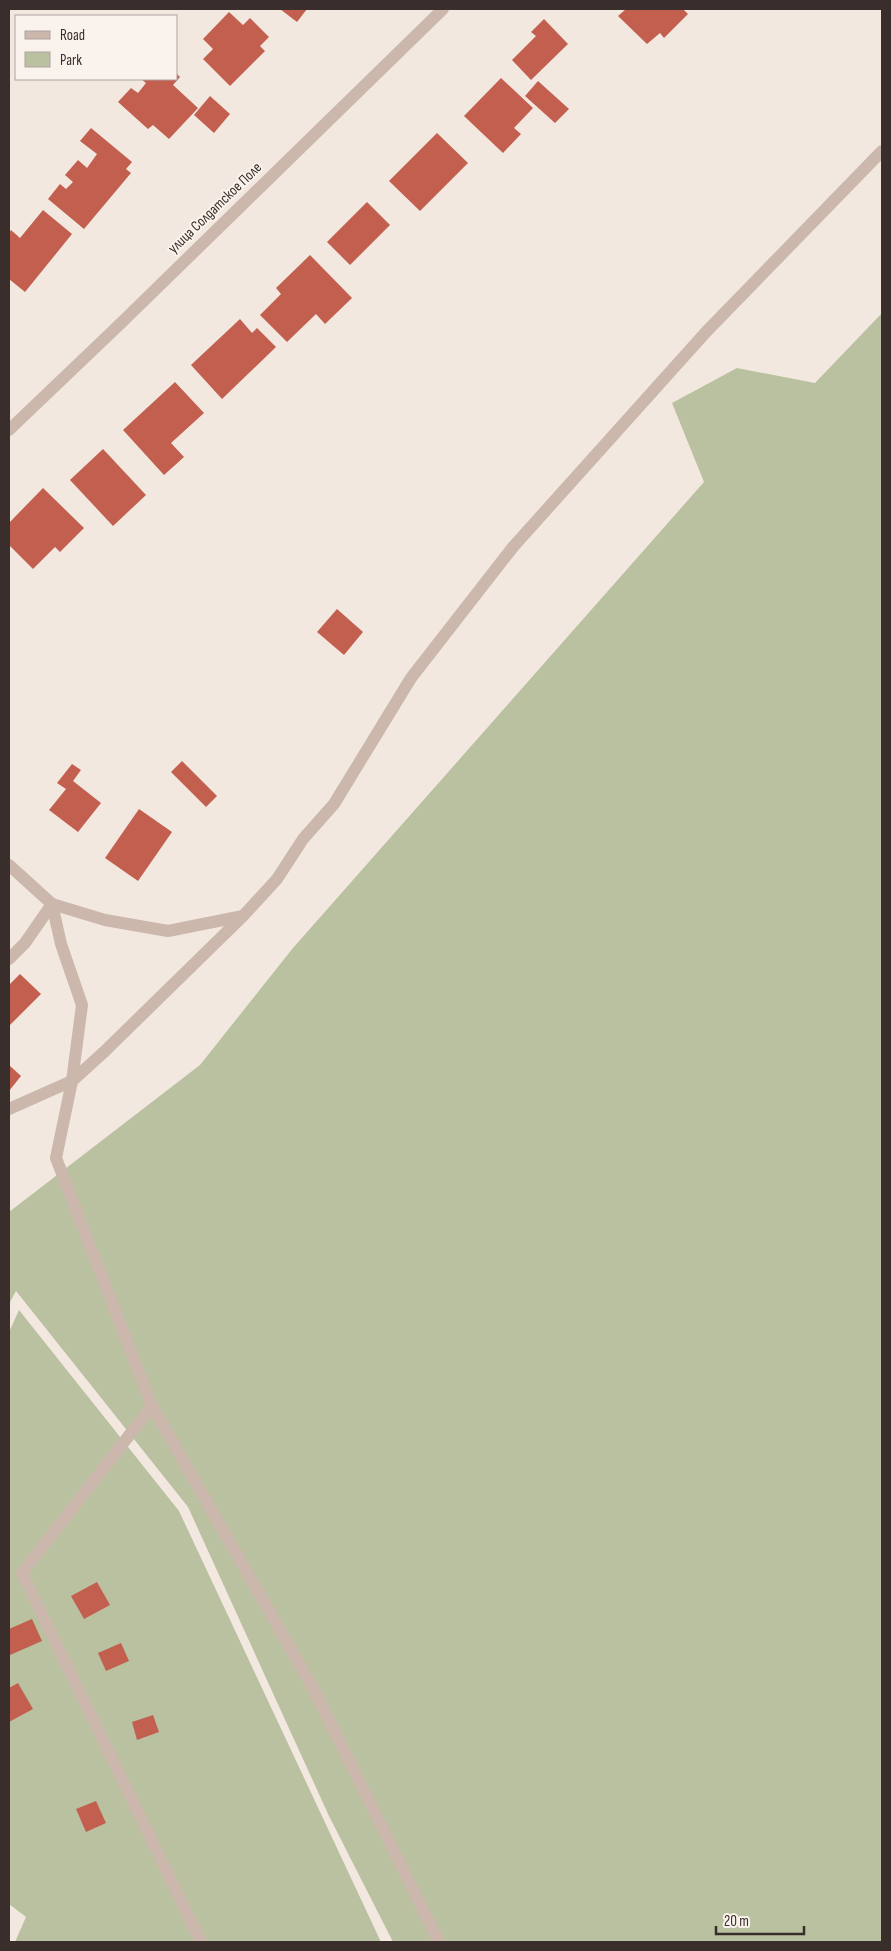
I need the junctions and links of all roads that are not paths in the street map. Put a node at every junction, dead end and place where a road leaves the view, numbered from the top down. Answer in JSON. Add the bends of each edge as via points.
{"nodes":[{"id":1,"x":443,"y":9,"type":"edge"},
{"id":2,"x":882,"y":151,"type":"edge"},
{"id":3,"x":9,"y":430,"type":"edge"},
{"id":4,"x":9,"y":865,"type":"edge"},
{"id":5,"x":52,"y":904,"type":"junction"},
{"id":6,"x":243,"y":916,"type":"junction"},
{"id":7,"x":9,"y":959,"type":"edge"},
{"id":8,"x":72,"y":1081,"type":"junction"},
{"id":9,"x":9,"y":1109,"type":"edge"},
{"id":10,"x":152,"y":1406,"type":"junction"},
{"id":11,"x":202,"y":1942,"type":"edge"},
{"id":12,"x":439,"y":1942,"type":"edge"}],
"edges":[{"from":1,"to":3,"type":"street","name":"улица Солдатское Поле"},
{"from":2,"to":6,"type":"street","via":[[706,332],[513,547],[411,678],[334,804],[303,838],[277,879]]},
{"from":4,"to":5,"type":"street"},
{"from":5,"to":6,"type":"street","via":[[105,920],[168,931]]},
{"from":5,"to":7,"type":"street","via":[[25,943]]},
{"from":5,"to":8,"type":"street","via":[[61,944],[82,1005]]},
{"from":6,"to":8,"type":"street"},
{"from":8,"to":9,"type":"street"},
{"from":8,"to":10,"type":"street","via":[[56,1158]]},
{"from":10,"to":11,"type":"street","via":[[22,1574]]},
{"from":10,"to":12,"type":"street","via":[[313,1688]]}]}
